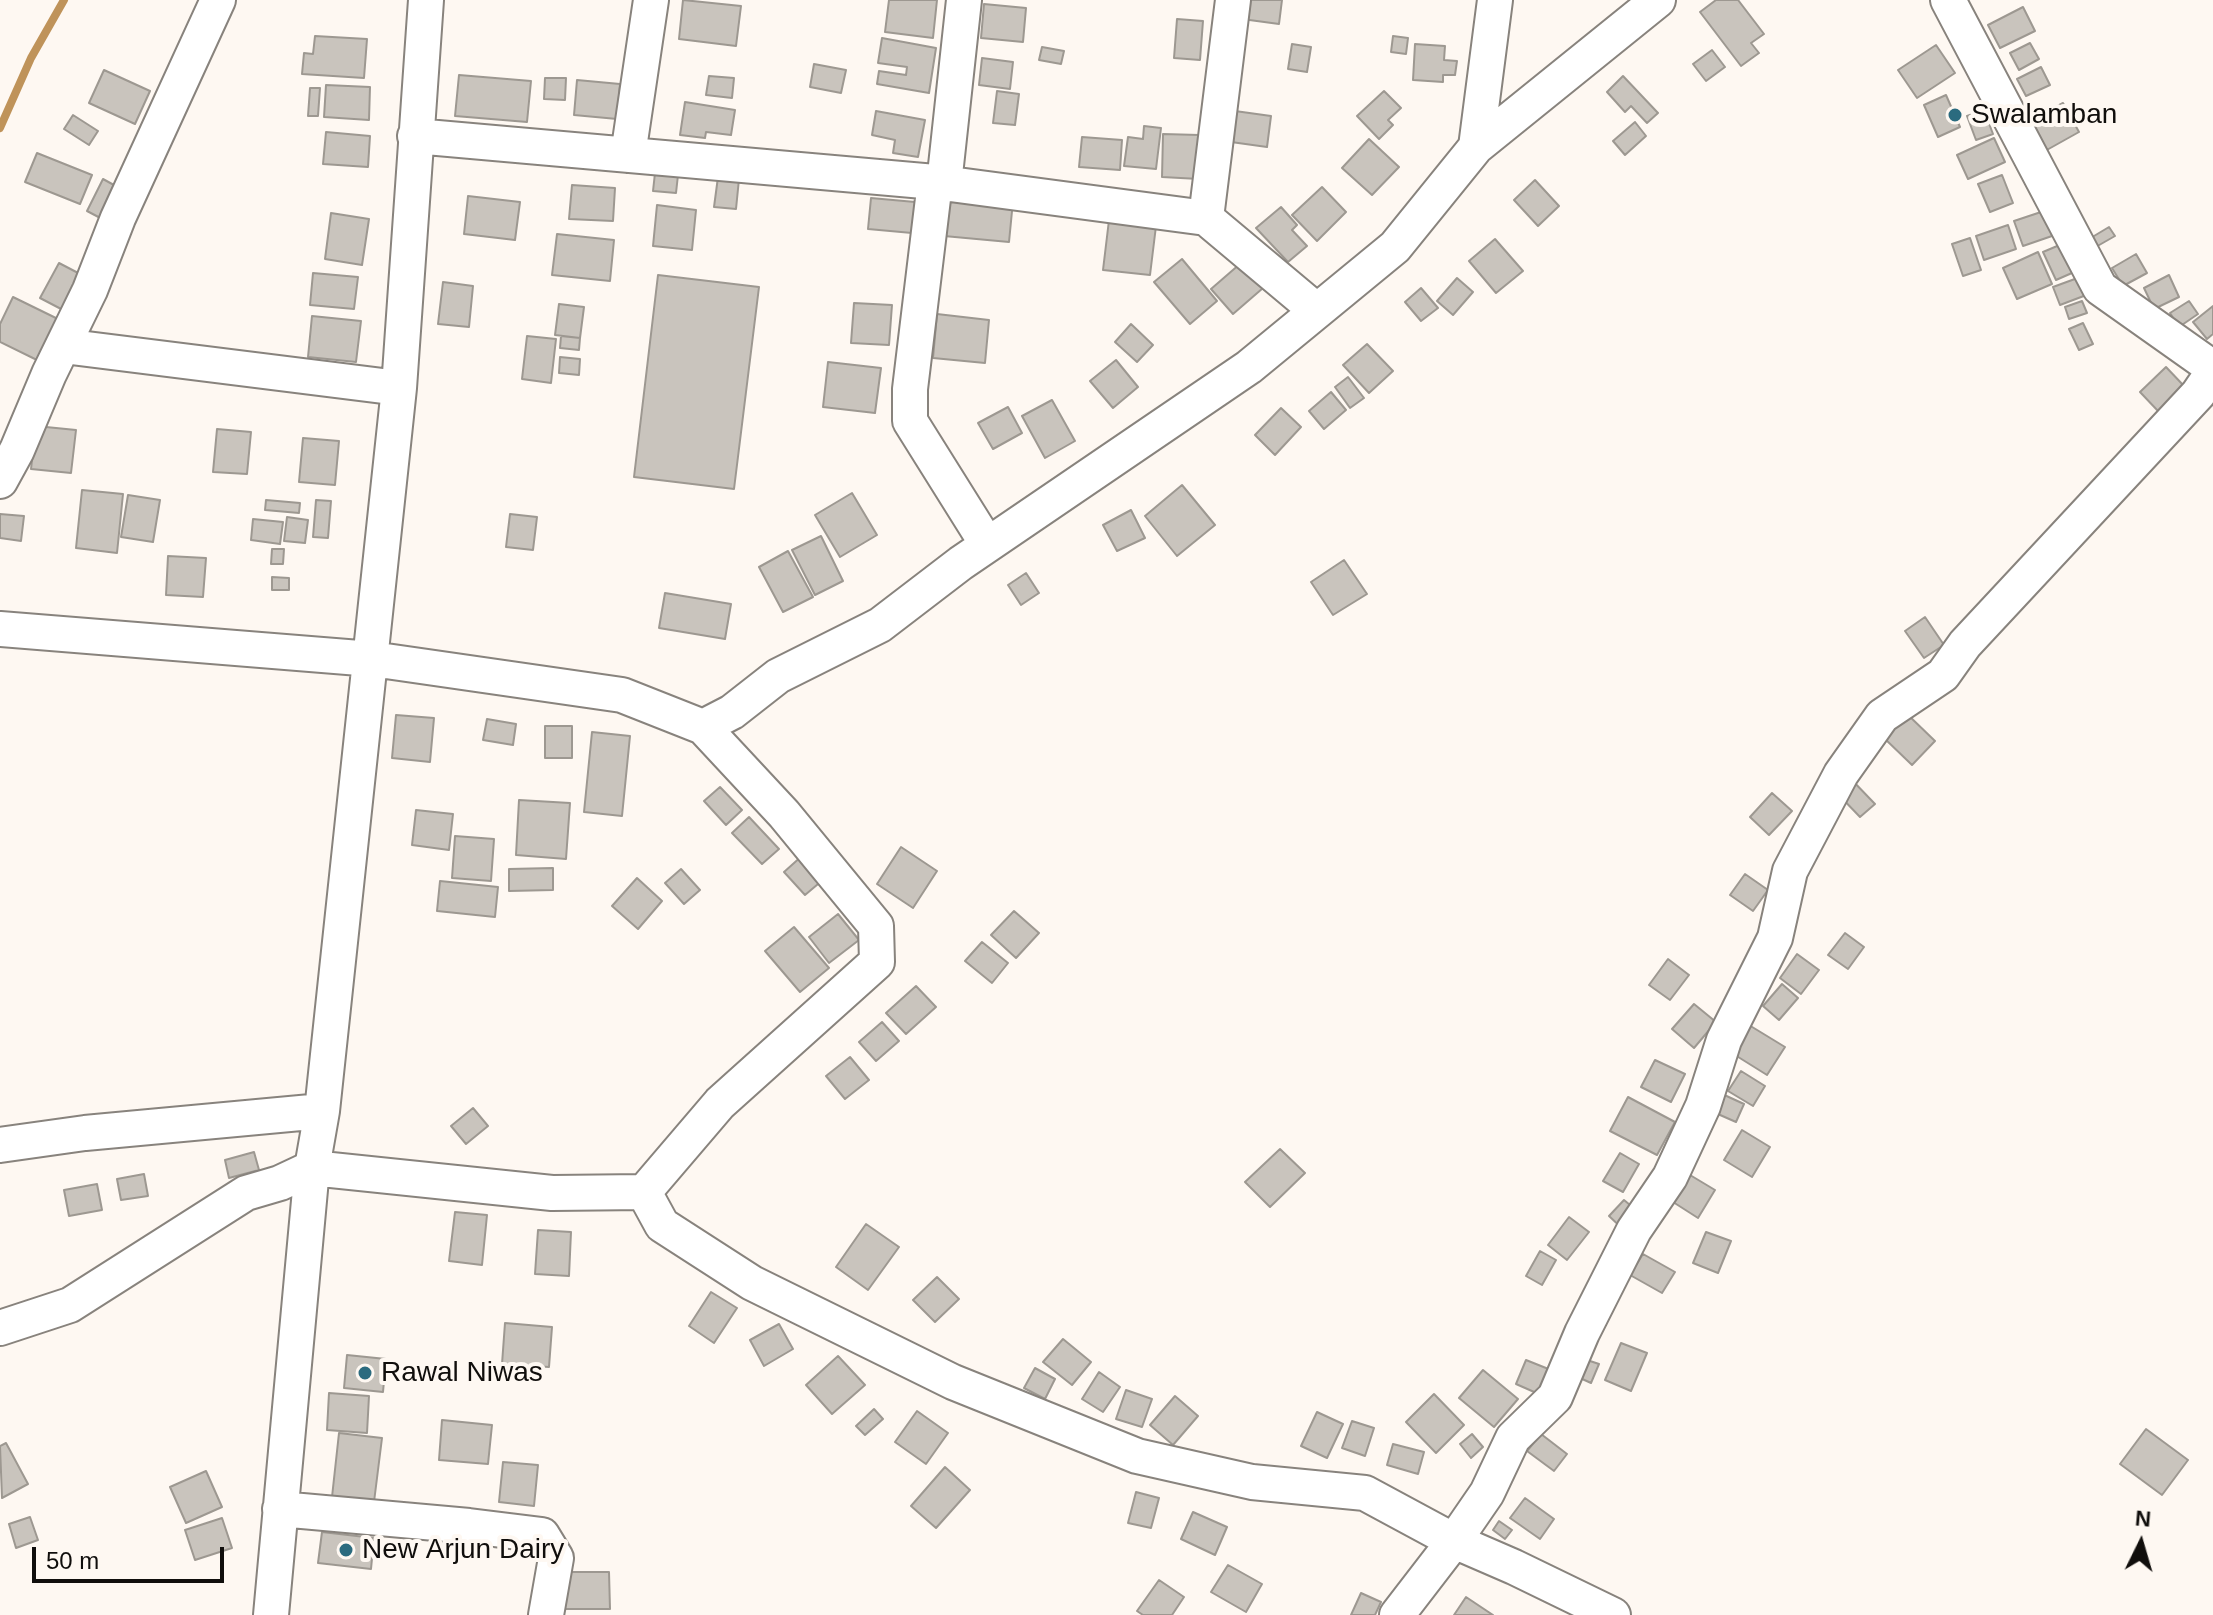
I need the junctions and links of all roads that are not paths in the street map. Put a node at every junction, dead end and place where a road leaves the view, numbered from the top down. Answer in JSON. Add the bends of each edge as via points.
{"nodes":[{"id":1,"x":218,"y":0,"type":"edge"},
{"id":2,"x":426,"y":0,"type":"edge"},
{"id":3,"x":651,"y":0,"type":"edge"},
{"id":4,"x":964,"y":0,"type":"edge"},
{"id":5,"x":1233,"y":0,"type":"edge"},
{"id":6,"x":1495,"y":0,"type":"edge"},
{"id":7,"x":1658,"y":0,"type":"edge"},
{"id":8,"x":1948,"y":0,"type":"edge"},
{"id":9,"x":415,"y":136,"type":"junction"},
{"id":10,"x":1476,"y":147,"type":"junction"},
{"id":11,"x":628,"y":155,"type":"junction"},
{"id":12,"x":940,"y":183,"type":"junction"},
{"id":13,"x":1206,"y":218,"type":"junction"},
{"id":14,"x":1317,"y":311,"type":"junction"},
{"id":15,"x":63,"y":346,"type":"junction"},
{"id":16,"x":2213,"y":370,"type":"edge"},
{"id":17,"x":399,"y":388,"type":"junction"},
{"id":18,"x":0,"y":481,"type":"edge"},
{"id":19,"x":987,"y":544,"type":"junction"},
{"id":20,"x":0,"y":629,"type":"edge"},
{"id":21,"x":372,"y":659,"type":"junction"},
{"id":22,"x":703,"y":727,"type":"junction"},
{"id":23,"x":322,"y":1111,"type":"junction"},
{"id":24,"x":0,"y":1145,"type":"edge"},
{"id":25,"x":312,"y":1168,"type":"junction"},
{"id":26,"x":644,"y":1192,"type":"junction"},
{"id":27,"x":0,"y":1328,"type":"edge"},
{"id":28,"x":280,"y":1509,"type":"junction"},
{"id":29,"x":1454,"y":1541,"type":"junction"},
{"id":30,"x":271,"y":1615,"type":"edge"},
{"id":31,"x":546,"y":1615,"type":"edge"},
{"id":32,"x":1397,"y":1615,"type":"edge"},
{"id":33,"x":1613,"y":1615,"type":"edge"}],
"edges":[{"from":1,"to":15,"type":"street"},
{"from":2,"to":9,"type":"street"},
{"from":3,"to":11,"type":"street"},
{"from":4,"to":12,"type":"street"},
{"from":5,"to":13,"type":"street"},
{"from":6,"to":10,"type":"street"},
{"from":7,"to":10,"type":"street"},
{"from":8,"to":16,"type":"street","via":[[2100,288]]},
{"from":9,"to":11,"type":"street"},
{"from":9,"to":17,"type":"street"},
{"from":10,"to":14,"type":"street","via":[[1395,247]]},
{"from":11,"to":12,"type":"street"},
{"from":12,"to":13,"type":"street"},
{"from":12,"to":19,"type":"street","via":[[910,389],[910,421]]},
{"from":13,"to":14,"type":"street"},
{"from":14,"to":19,"type":"street","via":[[1249,367]]},
{"from":15,"to":17,"type":"street"},
{"from":15,"to":18,"type":"street"},
{"from":16,"to":29,"type":"street","via":[[2198,394],[1965,644],[1943,675],[1882,716],[1841,774],[1790,871],[1775,938],[1724,1040],[1703,1106],[1670,1177],[1634,1230],[1555,1397],[1513,1438],[1487,1493]]},
{"from":17,"to":21,"type":"street"},
{"from":19,"to":22,"type":"street","via":[[880,625],[778,676]]},
{"from":20,"to":21,"type":"street"},
{"from":21,"to":22,"type":"street","via":[[622,695]]},
{"from":21,"to":23,"type":"street"},
{"from":22,"to":26,"type":"street","via":[[784,814],[876,926],[877,962],[720,1103]]},
{"from":23,"to":24,"type":"street"},
{"from":23,"to":25,"type":"street"},
{"from":25,"to":26,"type":"street","via":[[552,1193]]},
{"from":25,"to":27,"type":"street","via":[[246,1193],[70,1305]]},
{"from":25,"to":28,"type":"street"},
{"from":26,"to":29,"type":"street","via":[[662,1225],[752,1283],[953,1382],[1137,1456],[1252,1482],[1365,1493]]},
{"from":28,"to":30,"type":"street"},
{"from":28,"to":31,"type":"street","via":[[542,1535],[556,1558]]},
{"from":29,"to":32,"type":"street"},
{"from":29,"to":33,"type":"street"}]}
